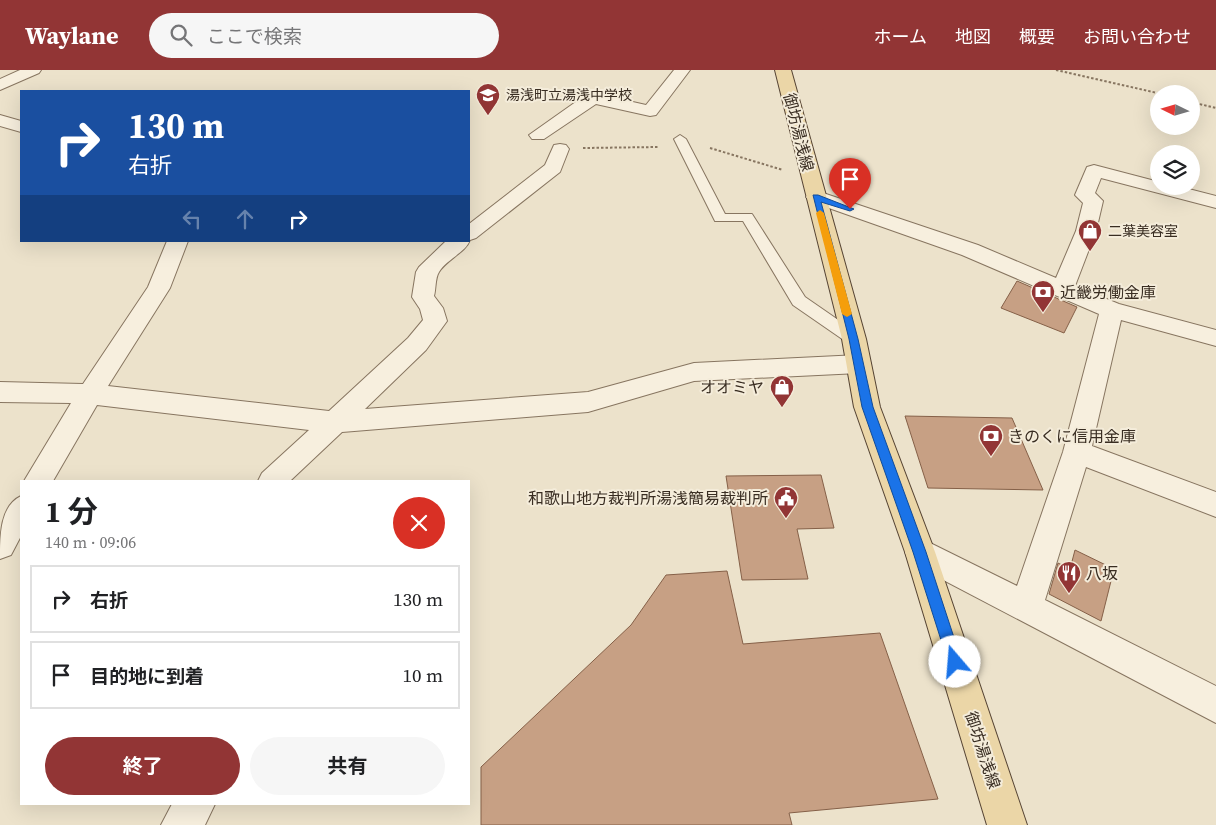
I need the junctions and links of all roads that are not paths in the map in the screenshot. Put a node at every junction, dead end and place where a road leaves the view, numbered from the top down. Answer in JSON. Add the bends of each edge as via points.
{"nodes":[{"id":1,"x":33,"y":70,"type":"edge"},
{"id":2,"x":682,"y":70,"type":"edge"},
{"id":3,"x":783,"y":70,"type":"edge"},
{"id":4,"x":0,"y":85,"type":"edge"},
{"id":5,"x":0,"y":120,"type":"edge"},
{"id":6,"x":20,"y":127,"type":"edge"},
{"id":7,"x":538,"y":136,"type":"dead end"},
{"id":8,"x":680,"y":139,"type":"dead end"},
{"id":9,"x":560,"y":149,"type":"dead end"},
{"id":10,"x":816,"y":197,"type":"junction"},
{"id":11,"x":1216,"y":202,"type":"edge"},
{"id":12,"x":470,"y":233,"type":"edge"},
{"id":13,"x":178,"y":242,"type":"edge"},
{"id":14,"x":459,"y":242,"type":"edge"},
{"id":15,"x":1063,"y":289,"type":"junction"},
{"id":16,"x":1112,"y":310,"type":"junction"},
{"id":17,"x":1216,"y":338,"type":"edge"},
{"id":18,"x":856,"y":352,"type":"junction"},
{"id":19,"x":0,"y":392,"type":"edge"},
{"id":20,"x":90,"y":394,"type":"junction"},
{"id":21,"x":333,"y":422,"type":"junction"},
{"id":22,"x":1077,"y":452,"type":"junction"},
{"id":23,"x":39,"y":480,"type":"edge"},
{"id":24,"x":273,"y":480,"type":"edge"},
{"id":25,"x":1216,"y":504,"type":"edge"},
{"id":26,"x":20,"y":511,"type":"edge"},
{"id":27,"x":0,"y":545,"type":"edge"},
{"id":28,"x":920,"y":552,"type":"junction"},
{"id":29,"x":1026,"y":608,"type":"junction"},
{"id":30,"x":1216,"y":705,"type":"edge"},
{"id":31,"x":195,"y":805,"type":"edge"},
{"id":32,"x":181,"y":825,"type":"edge"},
{"id":33,"x":1007,"y":825,"type":"edge"}],
"edges":[{"from":1,"to":4,"type":"street"},
{"from":2,"to":7,"type":"street","via":[[650,111],[593,98]]},
{"from":3,"to":10,"type":"main road","name":"御坊湯浅線"},
{"from":5,"to":6,"type":"street"},
{"from":8,"to":18,"type":"lane","via":[[720,218],[747,216],[799,301]]},
{"from":9,"to":12,"type":"street","via":[[553,168]]},
{"from":10,"to":15,"type":"street","via":[[970,250]]},
{"from":10,"to":18,"type":"main road","name":"御坊湯浅線"},
{"from":11,"to":15,"type":"street","via":[[1094,171],[1085,195],[1093,201],[1086,231]]},
{"from":13,"to":20,"type":"street","via":[[159,288]]},
{"from":14,"to":21,"type":"street","via":[[426,272],[423,297],[436,321],[417,344]]},
{"from":15,"to":16,"type":"street"},
{"from":16,"to":17,"type":"street"},
{"from":16,"to":22,"type":"street"},
{"from":18,"to":21,"type":"street","via":[[694,372],[588,402]]},
{"from":18,"to":28,"type":"main road","name":"御坊湯浅線","via":[[867,407]]},
{"from":19,"to":20,"type":"street"},
{"from":20,"to":21,"type":"street"},
{"from":20,"to":23,"type":"street"},
{"from":21,"to":24,"type":"street"},
{"from":22,"to":25,"type":"street"},
{"from":22,"to":29,"type":"street"},
{"from":26,"to":27,"type":"street"},
{"from":28,"to":29,"type":"street"},
{"from":28,"to":33,"type":"main road","name":"御坊湯浅線"},
{"from":29,"to":30,"type":"street"},
{"from":31,"to":32,"type":"street"}]}
